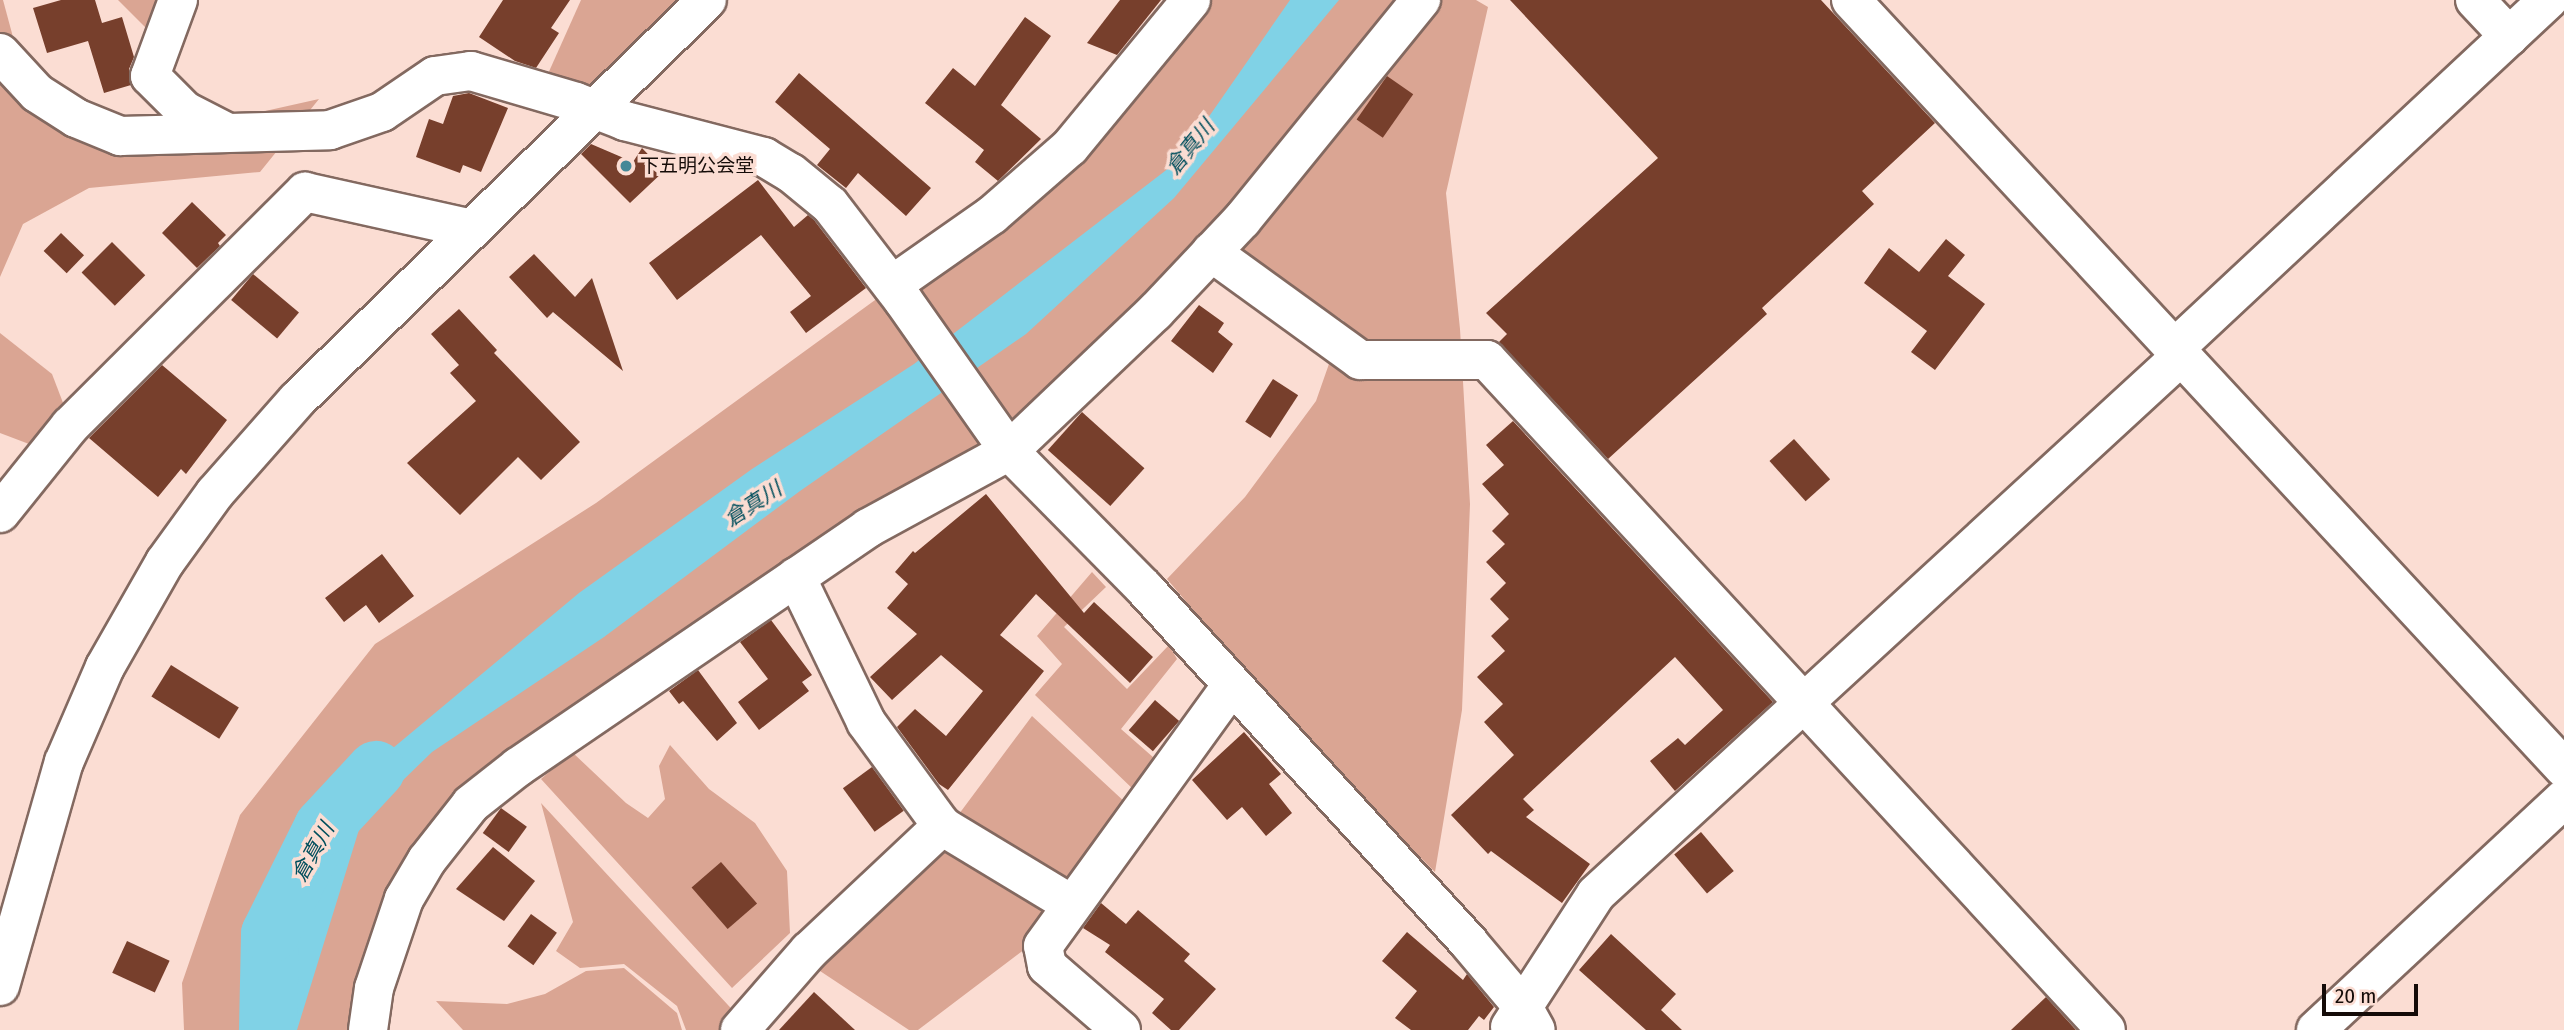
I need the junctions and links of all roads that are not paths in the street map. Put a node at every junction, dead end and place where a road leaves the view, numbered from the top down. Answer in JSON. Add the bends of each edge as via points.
{"nodes":[{"id":1,"x":178,"y":0,"type":"edge"},
{"id":2,"x":707,"y":0,"type":"edge"},
{"id":3,"x":1191,"y":0,"type":"edge"},
{"id":4,"x":1421,"y":0,"type":"edge"},
{"id":5,"x":1851,"y":0,"type":"edge"},
{"id":6,"x":2475,"y":0,"type":"edge"},
{"id":7,"x":2548,"y":0,"type":"edge"},
{"id":8,"x":2558,"y":0,"type":"edge"},
{"id":9,"x":2564,"y":7,"type":"edge"},
{"id":10,"x":2509,"y":36,"type":"junction"},
{"id":11,"x":0,"y":53,"type":"edge"},
{"id":12,"x":594,"y":110,"type":"junction"},
{"id":13,"x":228,"y":133,"type":"junction"},
{"id":14,"x":472,"y":229,"type":"junction"},
{"id":15,"x":1211,"y":253,"type":"junction"},
{"id":16,"x":897,"y":292,"type":"junction"},
{"id":17,"x":2178,"y":352,"type":"junction"},
{"id":18,"x":1009,"y":451,"type":"junction"},
{"id":19,"x":0,"y":513,"type":"edge"},
{"id":20,"x":796,"y":577,"type":"junction"},
{"id":21,"x":1232,"y":685,"type":"junction"},
{"id":22,"x":1804,"y":703,"type":"junction"},
{"id":23,"x":2564,"y":768,"type":"edge"},
{"id":24,"x":2564,"y":799,"type":"edge"},
{"id":25,"x":942,"y":826,"type":"junction"},
{"id":26,"x":1071,"y":904,"type":"junction"},
{"id":27,"x":0,"y":986,"type":"edge"},
{"id":28,"x":1522,"y":1023,"type":"edge"},
{"id":29,"x":368,"y":1030,"type":"edge"},
{"id":30,"x":740,"y":1030,"type":"edge"},
{"id":31,"x":1121,"y":1030,"type":"edge"},
{"id":32,"x":2106,"y":1030,"type":"edge"},
{"id":33,"x":2316,"y":1030,"type":"edge"}],
"edges":[{"from":1,"to":13,"type":"street","via":[[150,76],[185,111]]},
{"from":2,"to":12,"type":"street"},
{"from":3,"to":16,"type":"street","via":[[1070,148]]},
{"from":4,"to":15,"type":"street","via":[[1319,129]]},
{"from":5,"to":17,"type":"street"},
{"from":6,"to":10,"type":"street"},
{"from":7,"to":10,"type":"street"},
{"from":8,"to":9,"type":"street"},
{"from":10,"to":17,"type":"street"},
{"from":11,"to":13,"type":"street","via":[[37,93],[76,118],[120,136]]},
{"from":12,"to":13,"type":"street","via":[[471,71],[435,76],[382,111],[330,130]]},
{"from":12,"to":14,"type":"street"},
{"from":12,"to":16,"type":"street","via":[[764,157],[791,173],[830,205]]},
{"from":14,"to":19,"type":"street","via":[[306,192],[70,426]]},
{"from":14,"to":27,"type":"street","via":[[298,399],[215,493],[165,562],[105,667],[64,762]]},
{"from":15,"to":18,"type":"street"},
{"from":15,"to":22,"type":"street","via":[[1360,360],[1487,360]]},
{"from":16,"to":18,"type":"street"},
{"from":17,"to":22,"type":"street"},
{"from":17,"to":23,"type":"street"},
{"from":18,"to":20,"type":"street","via":[[868,528]]},
{"from":18,"to":21,"type":"street"},
{"from":20,"to":25,"type":"street","via":[[866,722]]},
{"from":20,"to":29,"type":"street","via":[[471,804],[427,860],[404,899],[374,988]]},
{"from":21,"to":26,"type":"street"},
{"from":21,"to":28,"type":"street","via":[[1469,943]]},
{"from":22,"to":28,"type":"street","via":[[1597,894]]},
{"from":22,"to":32,"type":"street"},
{"from":24,"to":33,"type":"street"},
{"from":25,"to":26,"type":"street"},
{"from":25,"to":30,"type":"street","via":[[809,951]]},
{"from":26,"to":31,"type":"street","via":[[1043,946],[1046,966]]}]}
